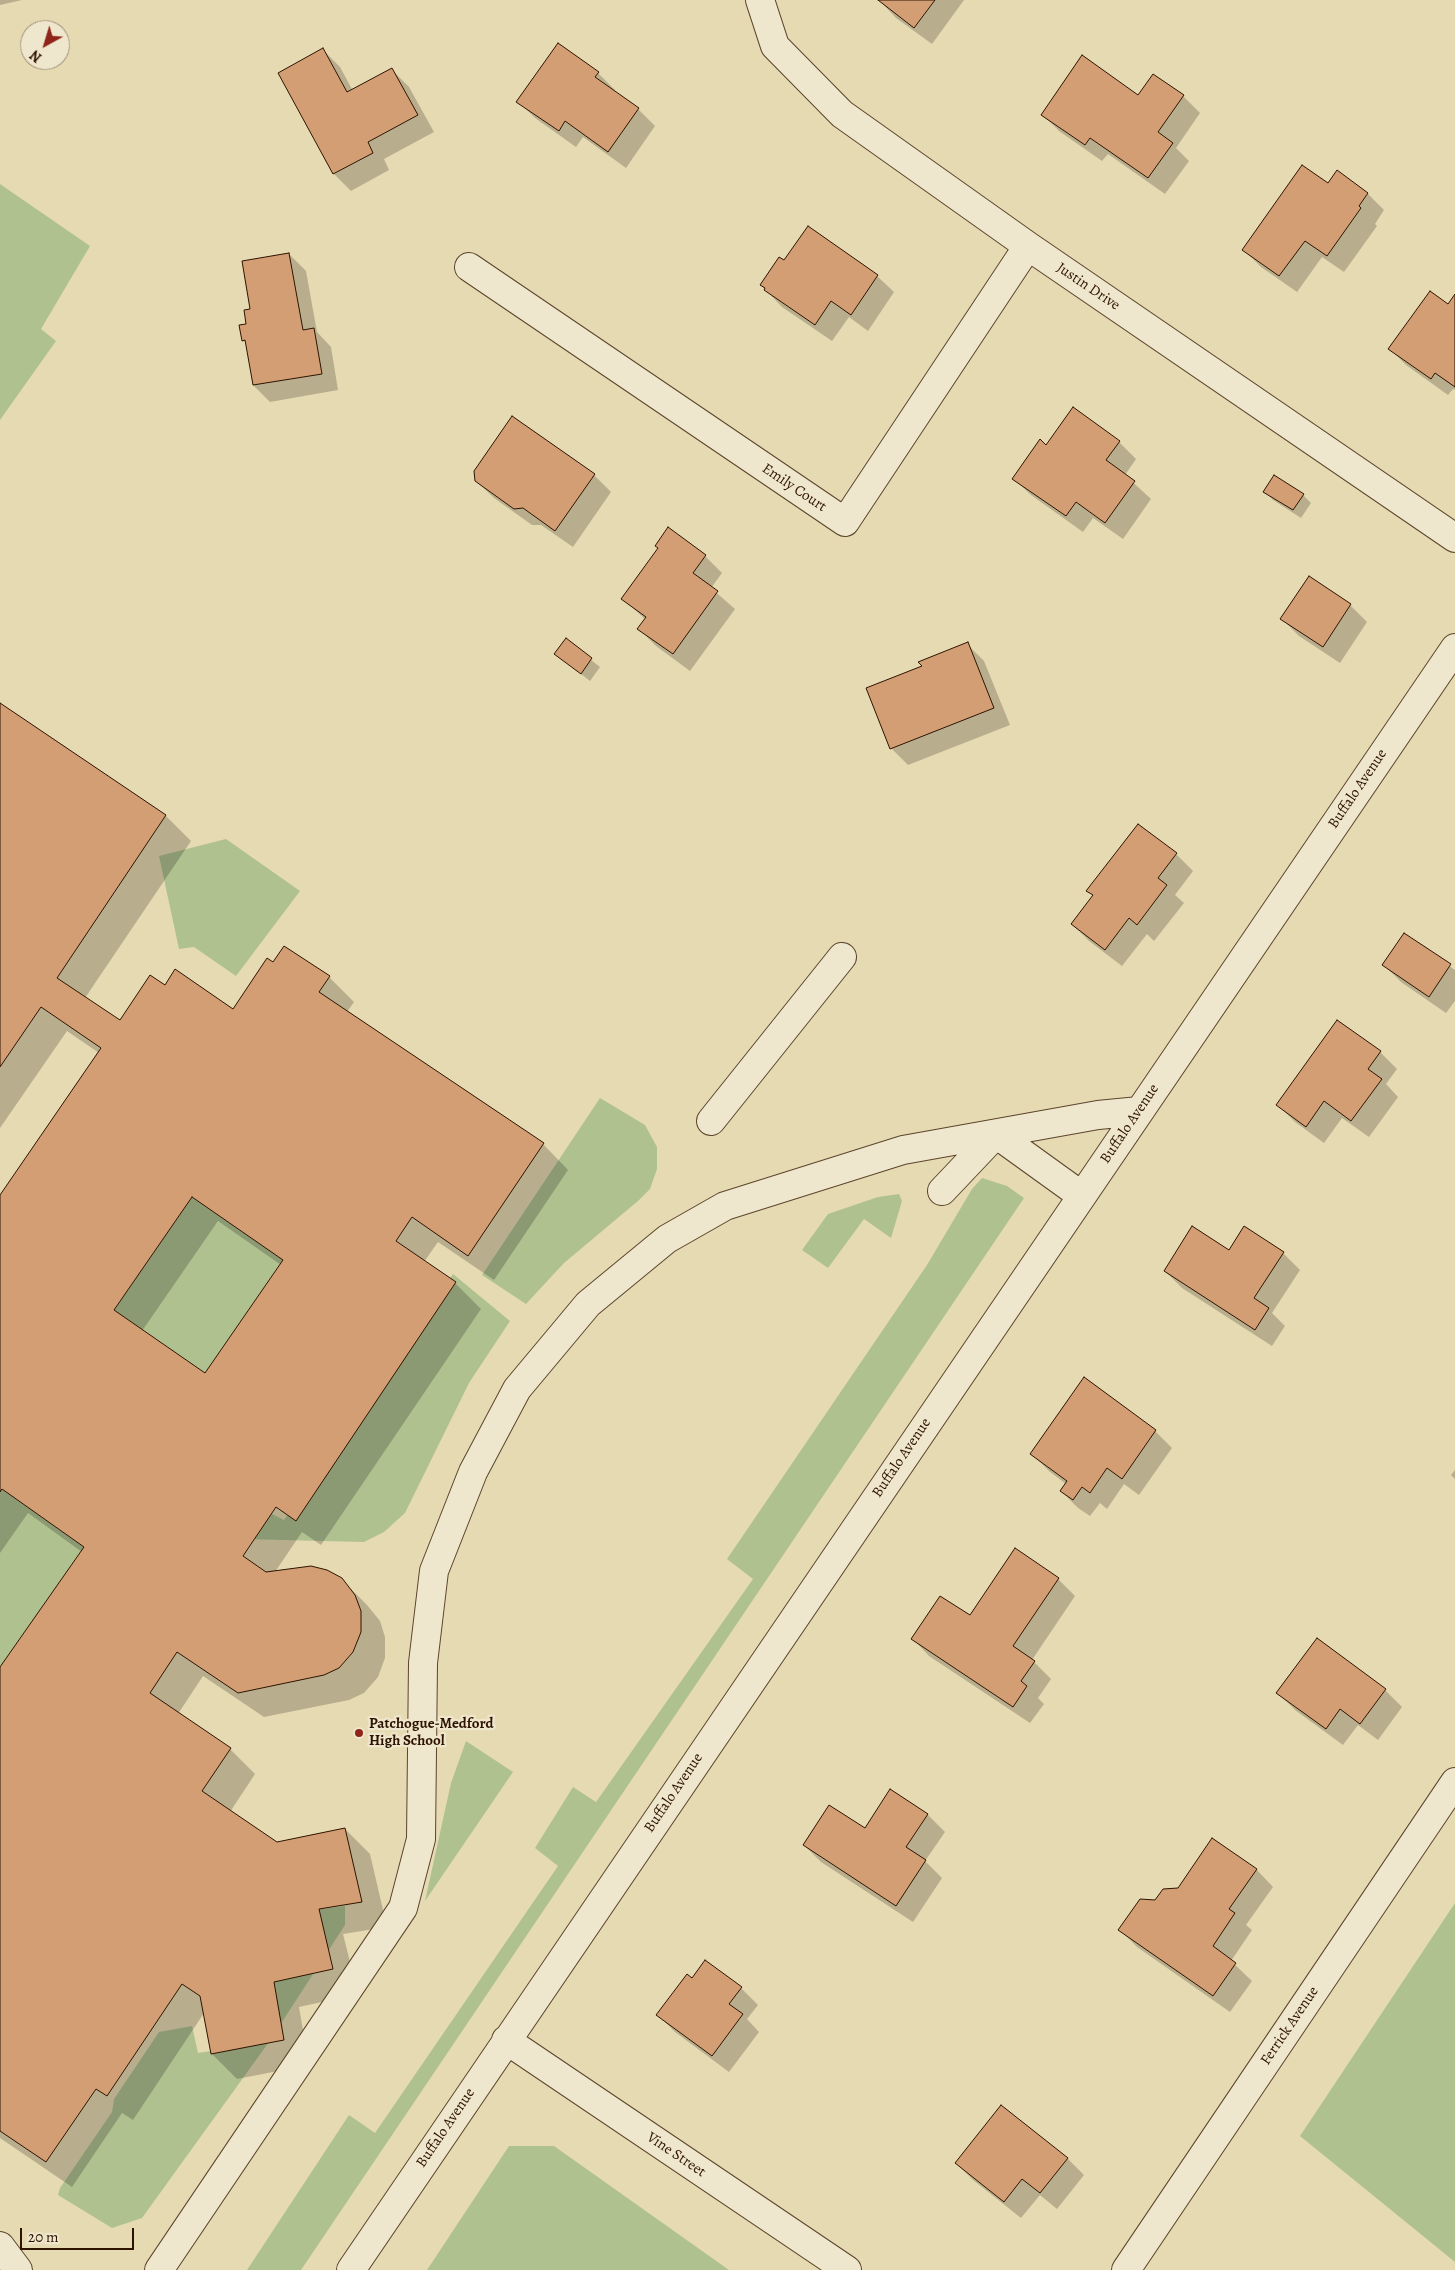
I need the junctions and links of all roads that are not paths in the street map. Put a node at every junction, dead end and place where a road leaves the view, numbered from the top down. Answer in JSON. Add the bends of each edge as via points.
{"nodes":[{"id":1,"x":760,"y":0,"type":"edge"},
{"id":2,"x":1028,"y":246,"type":"junction"},
{"id":3,"x":469,"y":267,"type":"dead end"},
{"id":4,"x":1455,"y":538,"type":"edge"},
{"id":5,"x":1455,"y":648,"type":"edge"},
{"id":6,"x":842,"y":957,"type":"dead end"},
{"id":7,"x":1139,"y":1111,"type":"junction"},
{"id":8,"x":711,"y":1121,"type":"dead end"},
{"id":9,"x":996,"y":1134,"type":"junction"},
{"id":10,"x":942,"y":1191,"type":"dead end"},
{"id":11,"x":1082,"y":1196,"type":"junction"},
{"id":12,"x":1455,"y":1782,"type":"edge"},
{"id":13,"x":506,"y":2040,"type":"junction"},
{"id":14,"x":0,"y":2246,"type":"edge"},
{"id":15,"x":18,"y":2270,"type":"edge"},
{"id":16,"x":159,"y":2270,"type":"edge"},
{"id":17,"x":351,"y":2270,"type":"edge"},
{"id":18,"x":847,"y":2270,"type":"edge"},
{"id":19,"x":1126,"y":2270,"type":"edge"}],
"edges":[{"from":1,"to":2,"type":"street","name":"Justin Drive","via":[[775,46],[842,114]]},
{"from":2,"to":3,"type":"street","name":"Emily Court","via":[[845,522]]},
{"from":2,"to":4,"type":"street","name":"Justin Drive"},
{"from":5,"to":7,"type":"street","name":"Buffalo Avenue"},
{"from":6,"to":8,"type":"street"},
{"from":7,"to":9,"type":"street","via":[[1098,1115]]},
{"from":7,"to":11,"type":"street","name":"Buffalo Avenue"},
{"from":9,"to":10,"type":"street"},
{"from":9,"to":11,"type":"street"},
{"from":9,"to":16,"type":"street","via":[[903,1150],[725,1206],[667,1239],[588,1304],[517,1389],[473,1472],[434,1572],[423,1664],[421,1839],[403,1908]]},
{"from":11,"to":13,"type":"street","name":"Buffalo Avenue"},
{"from":12,"to":19,"type":"street","name":"Ferrick Avenue"},
{"from":13,"to":17,"type":"street","name":"Buffalo Avenue"},
{"from":13,"to":18,"type":"street","name":"Vine Street"},
{"from":14,"to":15,"type":"street"}]}
